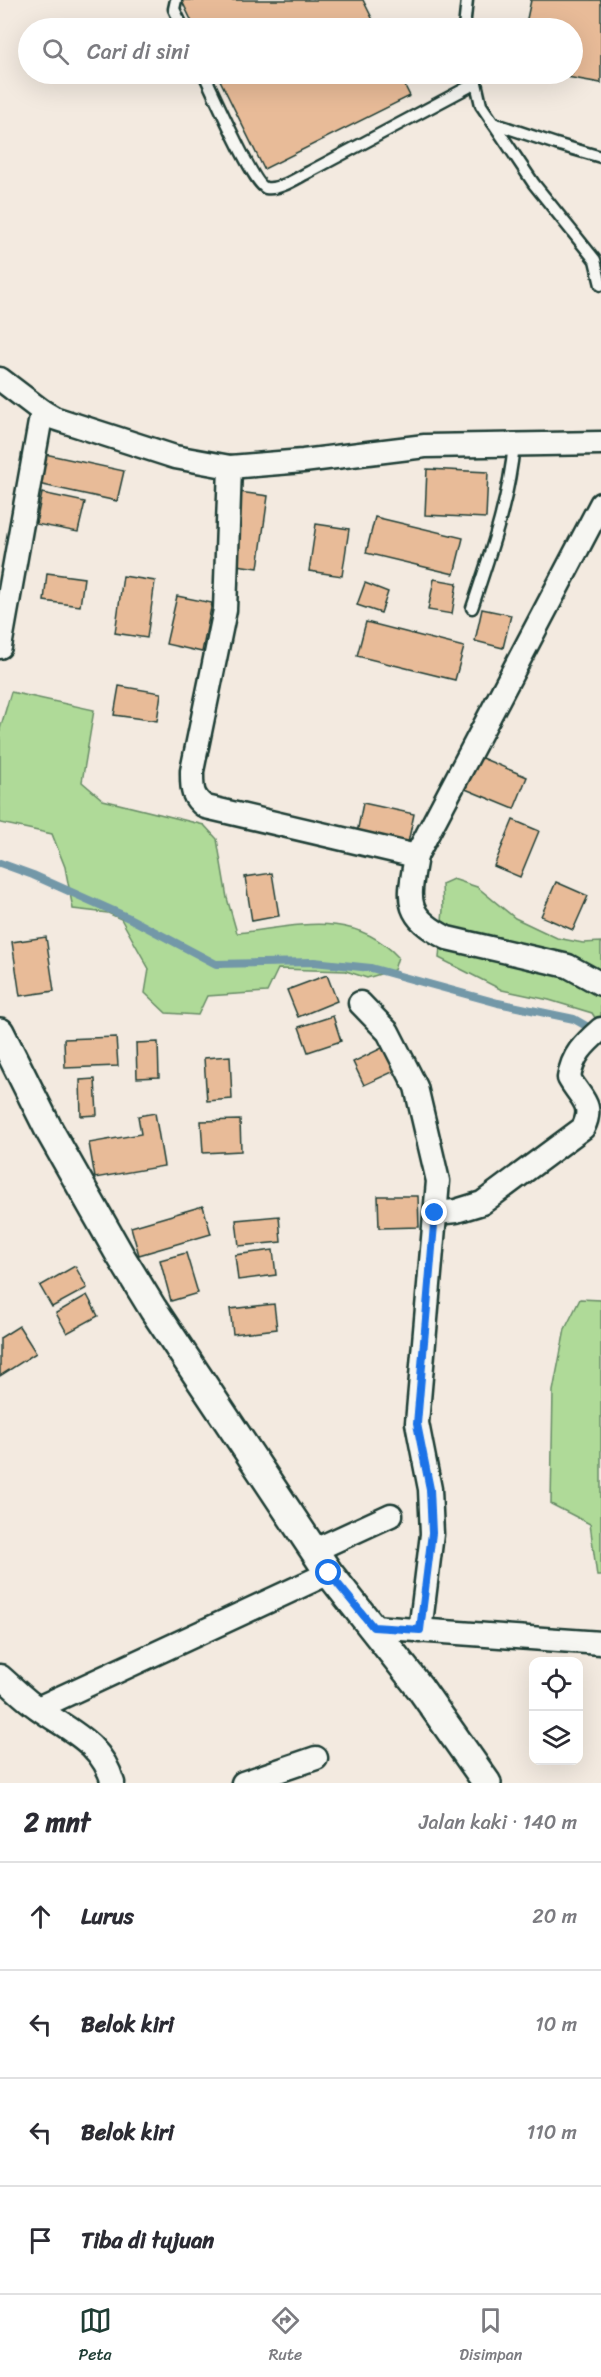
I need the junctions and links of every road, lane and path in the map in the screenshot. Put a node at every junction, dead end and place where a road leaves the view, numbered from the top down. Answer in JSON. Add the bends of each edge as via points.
{"nodes":[{"id":1,"x":176,"y":0,"type":"edge"},
{"id":2,"x":467,"y":0,"type":"edge"},
{"id":3,"x":178,"y":18,"type":"edge"},
{"id":4,"x":465,"y":18,"type":"edge"},
{"id":5,"x":209,"y":84,"type":"edge"},
{"id":6,"x":464,"y":84,"type":"edge"},
{"id":7,"x":476,"y":84,"type":"edge"},
{"id":8,"x":493,"y":122,"type":"junction"},
{"id":9,"x":601,"y":157,"type":"edge"},
{"id":10,"x":601,"y":285,"type":"edge"},
{"id":11,"x":0,"y":379,"type":"edge"},
{"id":12,"x":42,"y":411,"type":"junction"},
{"id":13,"x":514,"y":443,"type":"junction"},
{"id":14,"x":601,"y":443,"type":"edge"},
{"id":15,"x":230,"y":467,"type":"junction"},
{"id":16,"x":601,"y":504,"type":"edge"},
{"id":17,"x":472,"y":608,"type":"dead end"},
{"id":18,"x":0,"y":647,"type":"edge"},
{"id":19,"x":416,"y":856,"type":"junction"},
{"id":20,"x":601,"y":984,"type":"edge"},
{"id":21,"x":360,"y":1003,"type":"dead end"},
{"id":22,"x":601,"y":1029,"type":"edge"},
{"id":23,"x":0,"y":1032,"type":"edge"},
{"id":24,"x":435,"y":1213,"type":"junction"},
{"id":25,"x":391,"y":1515,"type":"dead end"},
{"id":26,"x":315,"y":1550,"type":"junction"},
{"id":27,"x":329,"y":1573,"type":"junction"},
{"id":28,"x":373,"y":1627,"type":"junction"},
{"id":29,"x":420,"y":1630,"type":"junction"},
{"id":30,"x":601,"y":1643,"type":"edge"},
{"id":31,"x":0,"y":1676,"type":"edge"},
{"id":32,"x":38,"y":1708,"type":"junction"},
{"id":33,"x":316,"y":1758,"type":"dead end"},
{"id":34,"x":113,"y":1783,"type":"edge"},
{"id":35,"x":243,"y":1783,"type":"edge"},
{"id":36,"x":487,"y":1783,"type":"edge"}],
"edges":[{"from":1,"to":3,"type":"lane","via":[[174,9]]},
{"from":2,"to":4,"type":"lane"},
{"from":5,"to":6,"type":"lane","via":[[246,161],[264,188],[283,185],[309,172]]},
{"from":7,"to":8,"type":"lane","via":[[481,105]]},
{"from":8,"to":9,"type":"lane"},
{"from":8,"to":10,"type":"lane","via":[[534,184],[595,260]]},
{"from":11,"to":12,"type":"street"},
{"from":12,"to":15,"type":"street","via":[[175,457]]},
{"from":12,"to":18,"type":"street"},
{"from":13,"to":14,"type":"street"},
{"from":13,"to":15,"type":"street","via":[[425,446]]},
{"from":13,"to":17,"type":"lane","via":[[498,532]]},
{"from":15,"to":19,"type":"street","via":[[225,610],[192,771],[195,800],[206,807]]},
{"from":16,"to":19,"type":"street"},
{"from":19,"to":20,"type":"street","via":[[409,897],[413,910],[431,930],[447,938],[568,966]]},
{"from":21,"to":24,"type":"street","via":[[388,1032],[416,1087],[438,1181]]},
{"from":22,"to":24,"type":"street","via":[[580,1047],[571,1064],[569,1078],[588,1105],[589,1117],[583,1128],[482,1203]]},
{"from":23,"to":26,"type":"street","via":[[49,1130],[120,1255]]},
{"from":24,"to":29,"type":"street","via":[[417,1424],[430,1489],[432,1533]]},
{"from":25,"to":26,"type":"street"},
{"from":26,"to":27,"type":"street"},
{"from":27,"to":28,"type":"street"},
{"from":27,"to":32,"type":"street"},
{"from":28,"to":29,"type":"street"},
{"from":28,"to":36,"type":"street"},
{"from":29,"to":30,"type":"street"},
{"from":31,"to":32,"type":"street"},
{"from":32,"to":34,"type":"street","via":[[98,1751]]},
{"from":33,"to":35,"type":"street"}]}
